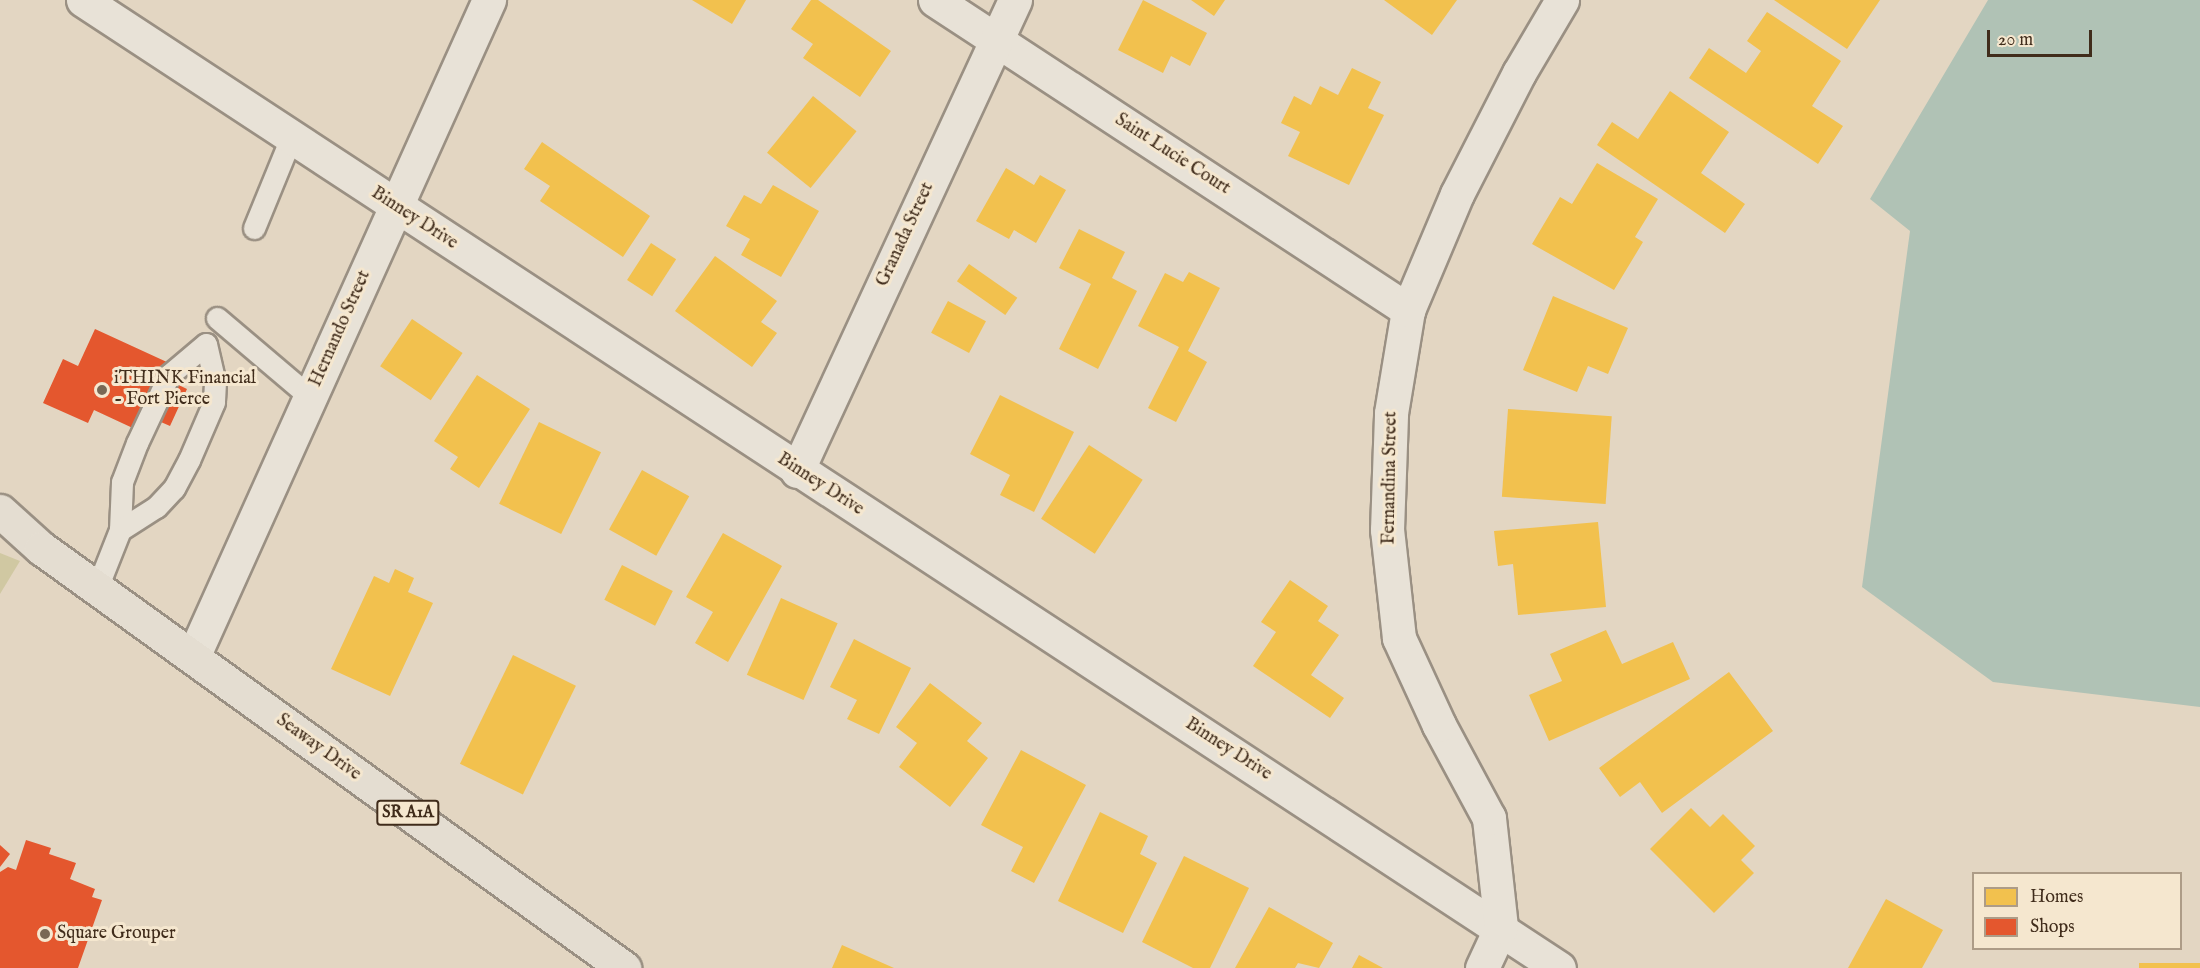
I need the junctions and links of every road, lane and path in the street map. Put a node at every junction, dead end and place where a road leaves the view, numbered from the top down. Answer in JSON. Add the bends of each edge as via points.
{"nodes":[{"id":1,"x":83,"y":0,"type":"edge"},
{"id":2,"x":489,"y":0,"type":"edge"},
{"id":3,"x":935,"y":0,"type":"edge"},
{"id":4,"x":1015,"y":0,"type":"edge"},
{"id":5,"x":1562,"y":0,"type":"edge"},
{"id":6,"x":996,"y":40,"type":"junction"},
{"id":7,"x":291,"y":138,"type":"junction"},
{"id":8,"x":395,"y":207,"type":"junction"},
{"id":9,"x":254,"y":228,"type":"dead end"},
{"id":10,"x":1408,"y":310,"type":"junction"},
{"id":11,"x":217,"y":318,"type":"dead end"},
{"id":12,"x":310,"y":397,"type":"junction"},
{"id":13,"x":797,"y":471,"type":"junction"},
{"id":14,"x":0,"y":511,"type":"edge"},
{"id":15,"x":120,"y":530,"type":"junction"},
{"id":16,"x":0,"y":531,"type":"edge"},
{"id":17,"x":41,"y":548,"type":"junction"},
{"id":18,"x":97,"y":588,"type":"junction"},
{"id":19,"x":193,"y":657,"type":"junction"},
{"id":20,"x":1501,"y":927,"type":"junction"},
{"id":21,"x":624,"y":968,"type":"edge"},
{"id":22,"x":1482,"y":968,"type":"edge"},
{"id":23,"x":1559,"y":968,"type":"edge"}],
"edges":[{"from":1,"to":7,"type":"street","name":"Binney Drive"},
{"from":2,"to":8,"type":"street","name":"Hernando Street"},
{"from":3,"to":6,"type":"street","name":"Saint Lucie Court"},
{"from":4,"to":6,"type":"street","name":"Granada Street"},
{"from":5,"to":10,"type":"street","name":"Fernandina Street","via":[[1519,73],[1457,194]]},
{"from":6,"to":10,"type":"street","name":"Saint Lucie Court"},
{"from":6,"to":13,"type":"street","name":"Granada Street"},
{"from":7,"to":8,"type":"street","name":"Binney Drive"},
{"from":7,"to":9,"type":"lane"},
{"from":8,"to":12,"type":"street","name":"Hernando Street"},
{"from":8,"to":13,"type":"street","name":"Binney Drive"},
{"from":10,"to":20,"type":"street","name":"Fernandina Street","via":[[1391,413],[1387,530],[1399,638],[1439,725],[1489,818]]},
{"from":11,"to":12,"type":"lane"},
{"from":12,"to":19,"type":"street","name":"Hernando Street"},
{"from":13,"to":20,"type":"street","name":"Binney Drive"},
{"from":14,"to":17,"type":"main road","name":"Seaway Drive","number":"SR A1A"},
{"from":15,"to":15,"type":"lane","via":[[156,507],[174,488],[189,460],[214,402],[215,382],[206,344],[169,375],[137,443],[122,482]]},
{"from":15,"to":18,"type":"lane"},
{"from":16,"to":17,"type":"main road","name":"Seaway Drive","number":"SR A1A"},
{"from":17,"to":18,"type":"main road","name":"Seaway Drive","number":"SR A1A"},
{"from":18,"to":19,"type":"main road","name":"Seaway Drive","number":"SR A1A"},
{"from":19,"to":21,"type":"main road","name":"Seaway Drive","number":"SR A1A"},
{"from":20,"to":22,"type":"street"},
{"from":20,"to":23,"type":"street","name":"Binney Drive"}]}
